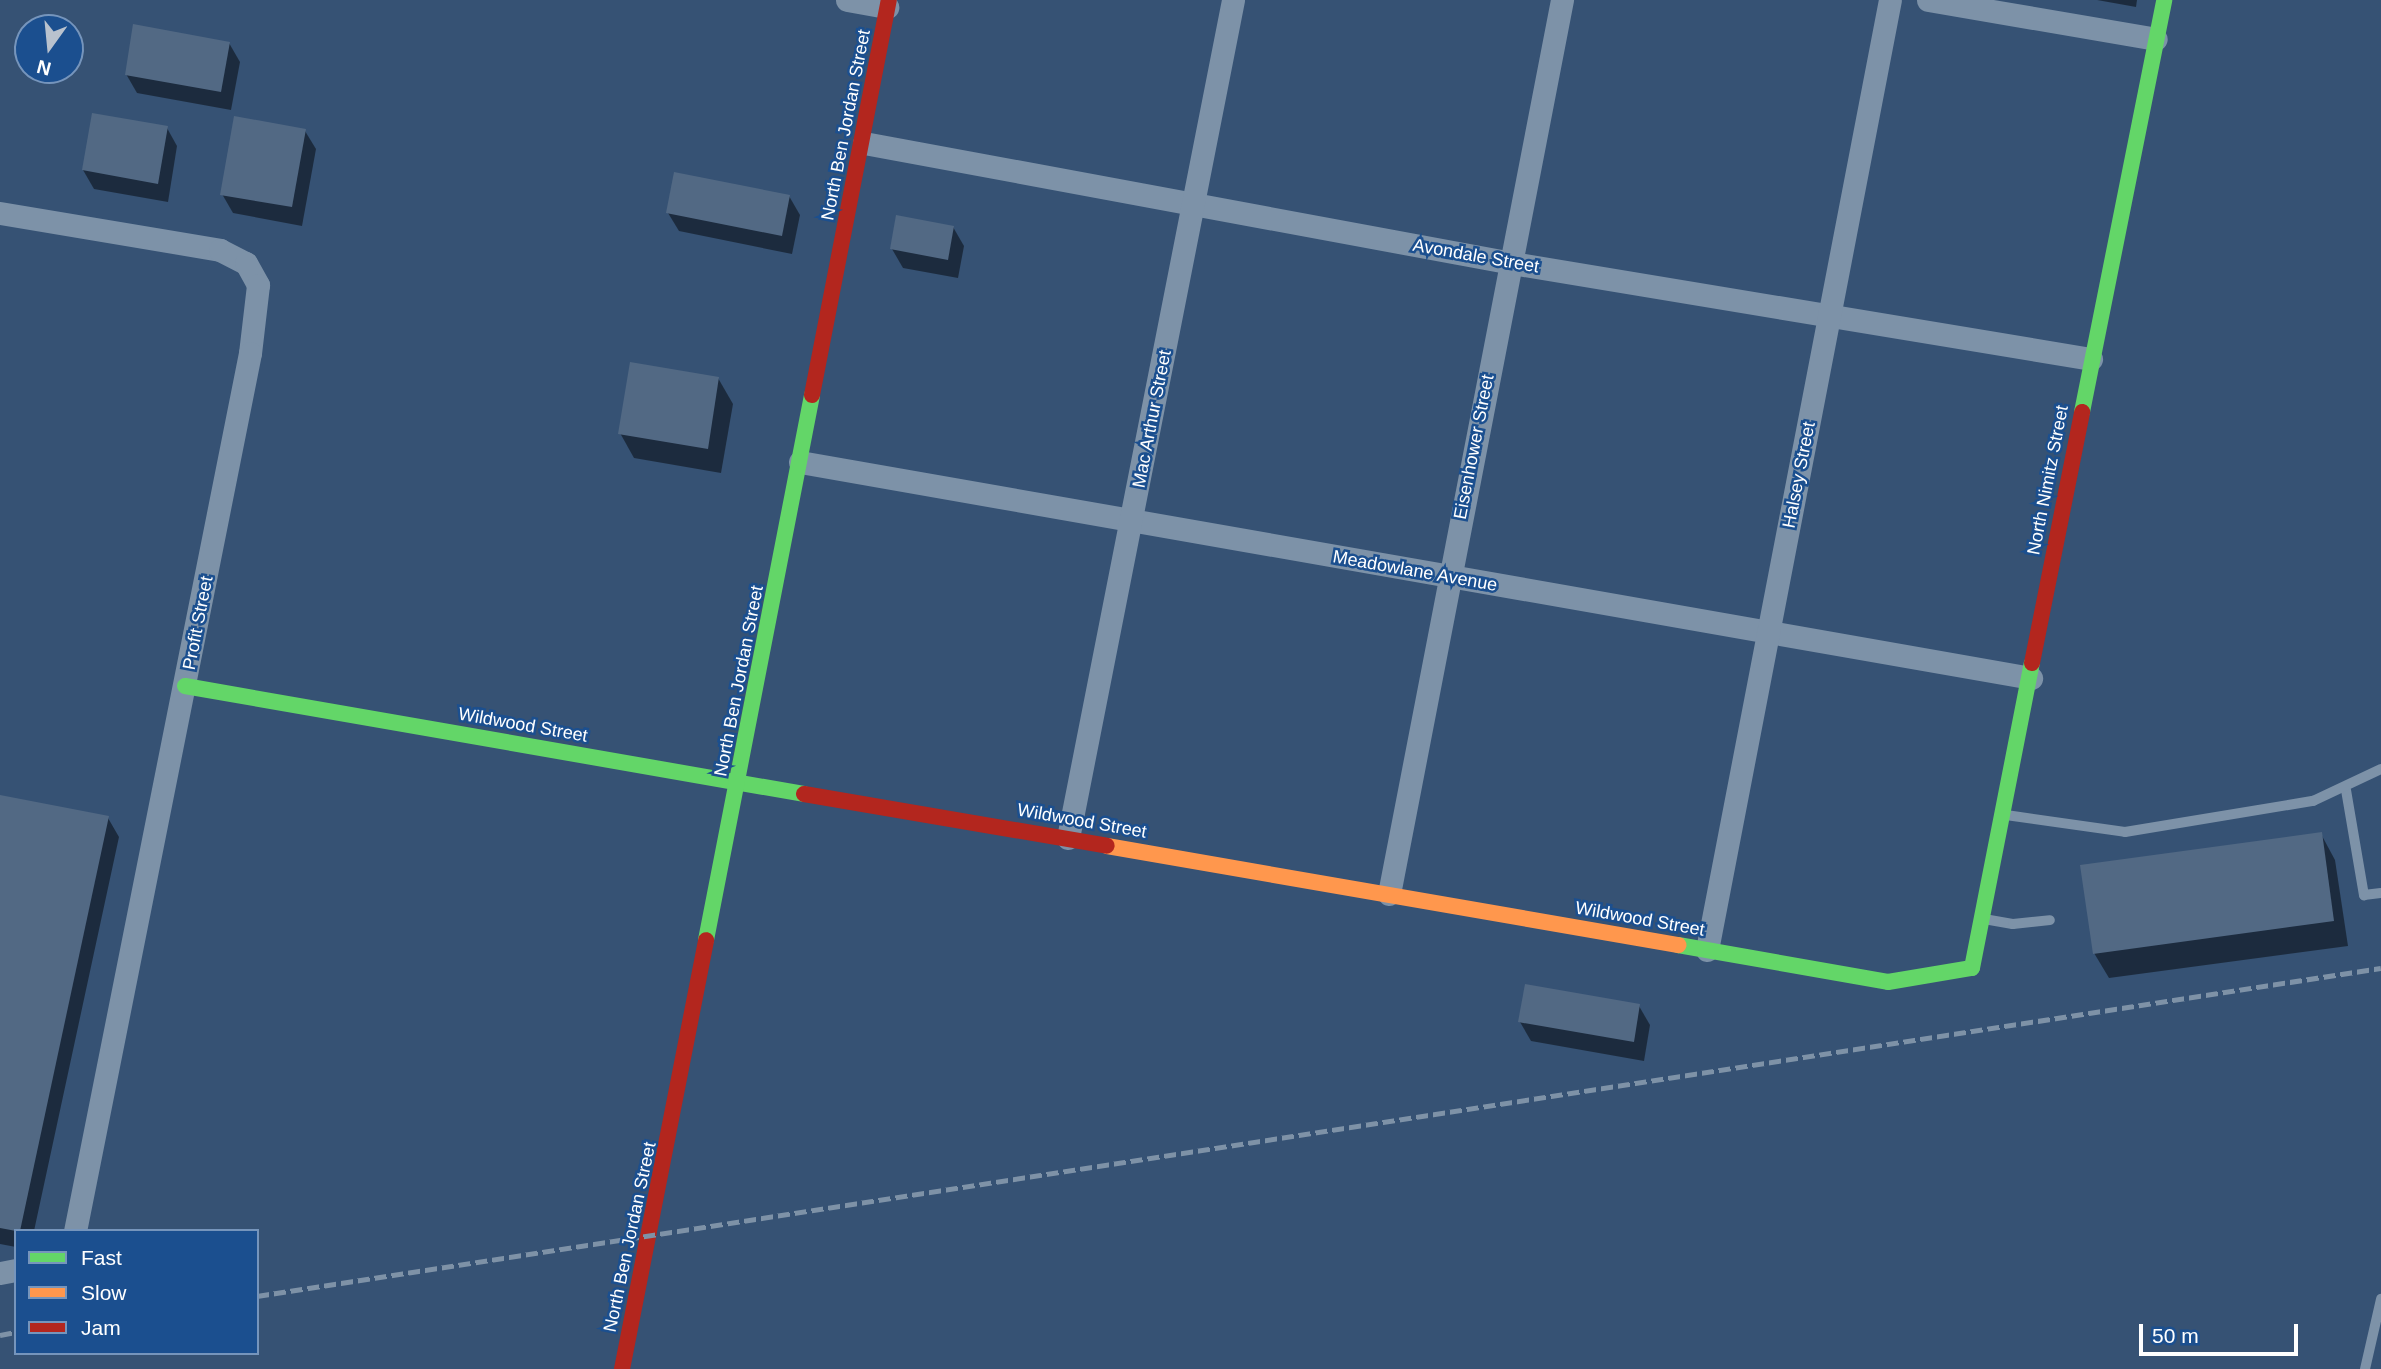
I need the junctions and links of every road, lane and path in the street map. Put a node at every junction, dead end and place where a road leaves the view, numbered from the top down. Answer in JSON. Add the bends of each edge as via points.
{"nodes":[{"id":1,"x":847,"y":0,"type":"edge"},
{"id":2,"x":1233,"y":0,"type":"edge"},
{"id":3,"x":1562,"y":0,"type":"edge"},
{"id":4,"x":1890,"y":0,"type":"edge"},
{"id":5,"x":1928,"y":0,"type":"edge"},
{"id":6,"x":2164,"y":0,"type":"edge"},
{"id":7,"x":888,"y":4,"type":"edge"},
{"id":8,"x":2157,"y":39,"type":"junction"},
{"id":9,"x":864,"y":143,"type":"junction"},
{"id":10,"x":1193,"y":206,"type":"junction"},
{"id":11,"x":0,"y":213,"type":"edge"},
{"id":12,"x":1511,"y":263,"type":"junction"},
{"id":13,"x":1829,"y":316,"type":"junction"},
{"id":14,"x":2091,"y":359,"type":"junction"},
{"id":15,"x":800,"y":462,"type":"junction"},
{"id":16,"x":1132,"y":522,"type":"junction"},
{"id":17,"x":1448,"y":578,"type":"junction"},
{"id":18,"x":1770,"y":630,"type":"junction"},
{"id":19,"x":2031,"y":678,"type":"junction"},
{"id":20,"x":185,"y":686,"type":"junction"},
{"id":21,"x":2381,"y":769,"type":"edge"},
{"id":22,"x":740,"y":782,"type":"junction"},
{"id":23,"x":2346,"y":790,"type":"junction"},
{"id":24,"x":2003,"y":815,"type":"junction"},
{"id":25,"x":1068,"y":838,"type":"junction"},
{"id":26,"x":2381,"y":893,"type":"edge"},
{"id":27,"x":1388,"y":894,"type":"junction"},
{"id":28,"x":1982,"y":918,"type":"junction"},
{"id":29,"x":2050,"y":920,"type":"dead end"},
{"id":30,"x":1707,"y":950,"type":"junction"},
{"id":31,"x":1972,"y":968,"type":"joint"},
{"id":32,"x":75,"y":1229,"type":"edge"},
{"id":33,"x":2381,"y":1299,"type":"edge"},
{"id":34,"x":622,"y":1369,"type":"edge"},
{"id":35,"x":2365,"y":1369,"type":"edge"}],
"edges":[{"from":1,"to":7,"type":"street"},
{"from":2,"to":10,"type":"street","name":"Mac Arthur Street"},
{"from":3,"to":12,"type":"street","name":"Eisenhower Street"},
{"from":4,"to":13,"type":"street","name":"Halsey Street"},
{"from":5,"to":8,"type":"street"},
{"from":6,"to":8,"type":"street","name":"North Nimitz Street"},
{"from":7,"to":9,"type":"street","name":"North Ben Jordan Street"},
{"from":8,"to":14,"type":"street","name":"North Nimitz Street"},
{"from":9,"to":10,"type":"street","name":"Avondale Street"},
{"from":9,"to":15,"type":"street","name":"North Ben Jordan Street"},
{"from":10,"to":12,"type":"street","name":"Avondale Street"},
{"from":10,"to":16,"type":"street","name":"Mac Arthur Street"},
{"from":11,"to":20,"type":"street","name":"Profit Street","via":[[220,250],[246,263],[258,285],[250,353]]},
{"from":12,"to":13,"type":"street","name":"Avondale Street"},
{"from":12,"to":17,"type":"street","name":"Eisenhower Street"},
{"from":13,"to":14,"type":"street","name":"Avondale Street"},
{"from":13,"to":18,"type":"street","name":"Halsey Street"},
{"from":14,"to":19,"type":"street","name":"North Nimitz Street"},
{"from":15,"to":16,"type":"street","name":"Meadowlane Avenue"},
{"from":15,"to":22,"type":"street","name":"North Ben Jordan Street"},
{"from":16,"to":17,"type":"street","name":"Meadowlane Avenue"},
{"from":16,"to":25,"type":"street","name":"Mac Arthur Street"},
{"from":17,"to":18,"type":"street","name":"Meadowlane Avenue"},
{"from":17,"to":27,"type":"street","name":"Eisenhower Street"},
{"from":18,"to":19,"type":"street","name":"Meadowlane Avenue"},
{"from":18,"to":30,"type":"street","name":"Halsey Street"},
{"from":19,"to":24,"type":"street","name":"North Nimitz Street"},
{"from":20,"to":22,"type":"street","name":"Wildwood Street"},
{"from":20,"to":32,"type":"street","name":"Profit Street"},
{"from":21,"to":23,"type":"lane"},
{"from":22,"to":25,"type":"street","name":"Wildwood Street"},
{"from":22,"to":34,"type":"street","name":"North Ben Jordan Street"},
{"from":23,"to":24,"type":"lane","via":[[2313,801],[2125,832]]},
{"from":23,"to":26,"type":"lane","via":[[2364,895]]},
{"from":24,"to":28,"type":"street","name":"North Nimitz Street"},
{"from":25,"to":27,"type":"street","name":"Wildwood Street"},
{"from":27,"to":30,"type":"street","name":"Wildwood Street"},
{"from":28,"to":29,"type":"lane","via":[[2013,924]]},
{"from":28,"to":31,"type":"street","name":"North Nimitz Street"},
{"from":30,"to":31,"type":"street","name":"Wildwood Street","via":[[1888,982]]},
{"from":33,"to":35,"type":"lane"}]}
